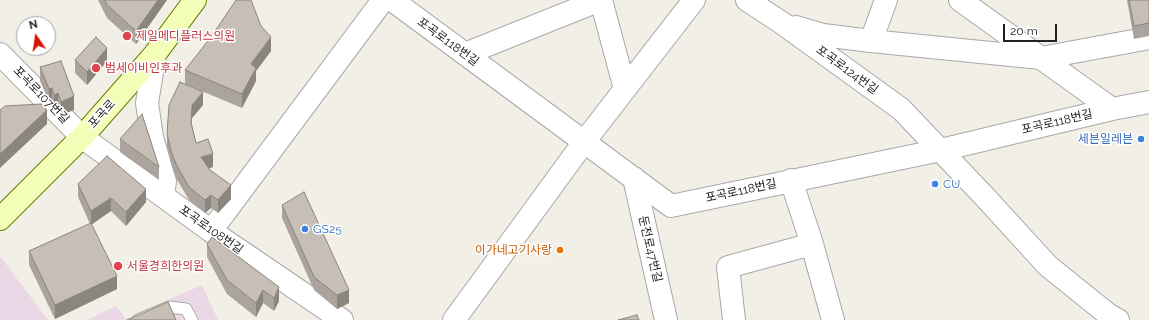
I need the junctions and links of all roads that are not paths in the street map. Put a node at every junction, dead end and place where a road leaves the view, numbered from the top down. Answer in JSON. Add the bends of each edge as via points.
{"nodes":[{"id":1,"x":195,"y":0,"type":"edge"},
{"id":2,"x":383,"y":0,"type":"edge"},
{"id":3,"x":392,"y":0,"type":"edge"},
{"id":4,"x":600,"y":0,"type":"edge"},
{"id":5,"x":694,"y":0,"type":"edge"},
{"id":6,"x":747,"y":0,"type":"edge"},
{"id":7,"x":886,"y":0,"type":"edge"},
{"id":8,"x":960,"y":0,"type":"edge"},
{"id":9,"x":782,"y":23,"type":"junction"},
{"id":10,"x":1149,"y":38,"type":"edge"},
{"id":11,"x":871,"y":41,"type":"junction"},
{"id":12,"x":0,"y":54,"type":"edge"},
{"id":13,"x":155,"y":54,"type":"junction"},
{"id":14,"x":465,"y":54,"type":"junction"},
{"id":15,"x":1041,"y":58,"type":"junction"},
{"id":16,"x":625,"y":89,"type":"junction"},
{"id":17,"x":1149,"y":102,"type":"edge"},
{"id":18,"x":1112,"y":109,"type":"junction"},
{"id":19,"x":82,"y":137,"type":"junction"},
{"id":20,"x":584,"y":142,"type":"junction"},
{"id":21,"x":941,"y":150,"type":"junction"},
{"id":22,"x":634,"y":178,"type":"junction"},
{"id":23,"x":791,"y":180,"type":"junction"},
{"id":24,"x":163,"y":196,"type":"junction"},
{"id":25,"x":0,"y":219,"type":"edge"},
{"id":26,"x":211,"y":231,"type":"junction"},
{"id":27,"x":812,"y":244,"type":"junction"},
{"id":28,"x":138,"y":320,"type":"edge"},
{"id":29,"x":192,"y":320,"type":"edge"},
{"id":30,"x":342,"y":320,"type":"edge"},
{"id":31,"x":454,"y":320,"type":"edge"},
{"id":32,"x":666,"y":320,"type":"edge"},
{"id":33,"x":734,"y":320,"type":"edge"},
{"id":34,"x":833,"y":320,"type":"edge"},
{"id":35,"x":1118,"y":320,"type":"edge"}],
"edges":[{"from":1,"to":13,"type":"street","name":"포곡로"},
{"from":2,"to":26,"type":"street"},
{"from":3,"to":14,"type":"street","name":"포곡로118번길"},
{"from":4,"to":14,"type":"street"},
{"from":4,"to":16,"type":"street"},
{"from":5,"to":16,"type":"street"},
{"from":6,"to":9,"type":"street","name":"포곡로124번길"},
{"from":7,"to":11,"type":"street"},
{"from":8,"to":15,"type":"street"},
{"from":9,"to":11,"type":"street","via":[[823,35]]},
{"from":9,"to":21,"type":"street","name":"포곡로124번길","via":[[900,109]]},
{"from":10,"to":15,"type":"street"},
{"from":11,"to":15,"type":"street"},
{"from":12,"to":19,"type":"street","name":"포곡로107번길"},
{"from":13,"to":19,"type":"street","name":"포곡로"},
{"from":13,"to":24,"type":"street","via":[[147,103],[152,137],[165,181]]},
{"from":14,"to":20,"type":"street","name":"포곡로118번길"},
{"from":15,"to":18,"type":"street"},
{"from":16,"to":20,"type":"street"},
{"from":17,"to":18,"type":"street","name":"포곡로118번길"},
{"from":18,"to":21,"type":"street","name":"포곡로118번길"},
{"from":19,"to":24,"type":"street","name":"포곡로108번길"},
{"from":19,"to":25,"type":"street","name":"포곡로"},
{"from":20,"to":22,"type":"street","name":"포곡로118번길"},
{"from":20,"to":31,"type":"street"},
{"from":21,"to":23,"type":"street","name":"포곡로118번길"},
{"from":21,"to":35,"type":"street","name":"포곡로124번길","via":[[1048,266]]},
{"from":22,"to":23,"type":"street","name":"포곡로118번길","via":[[671,206]]},
{"from":22,"to":32,"type":"street","name":"둔전로47번길"},
{"from":23,"to":27,"type":"street"},
{"from":24,"to":26,"type":"street","name":"포곡로108번길"},
{"from":26,"to":30,"type":"street","name":"포곡로108번길"},
{"from":27,"to":33,"type":"street","via":[[728,267]]},
{"from":27,"to":34,"type":"street"},
{"from":28,"to":29,"type":"lane","via":[[168,307],[186,309]]}]}
